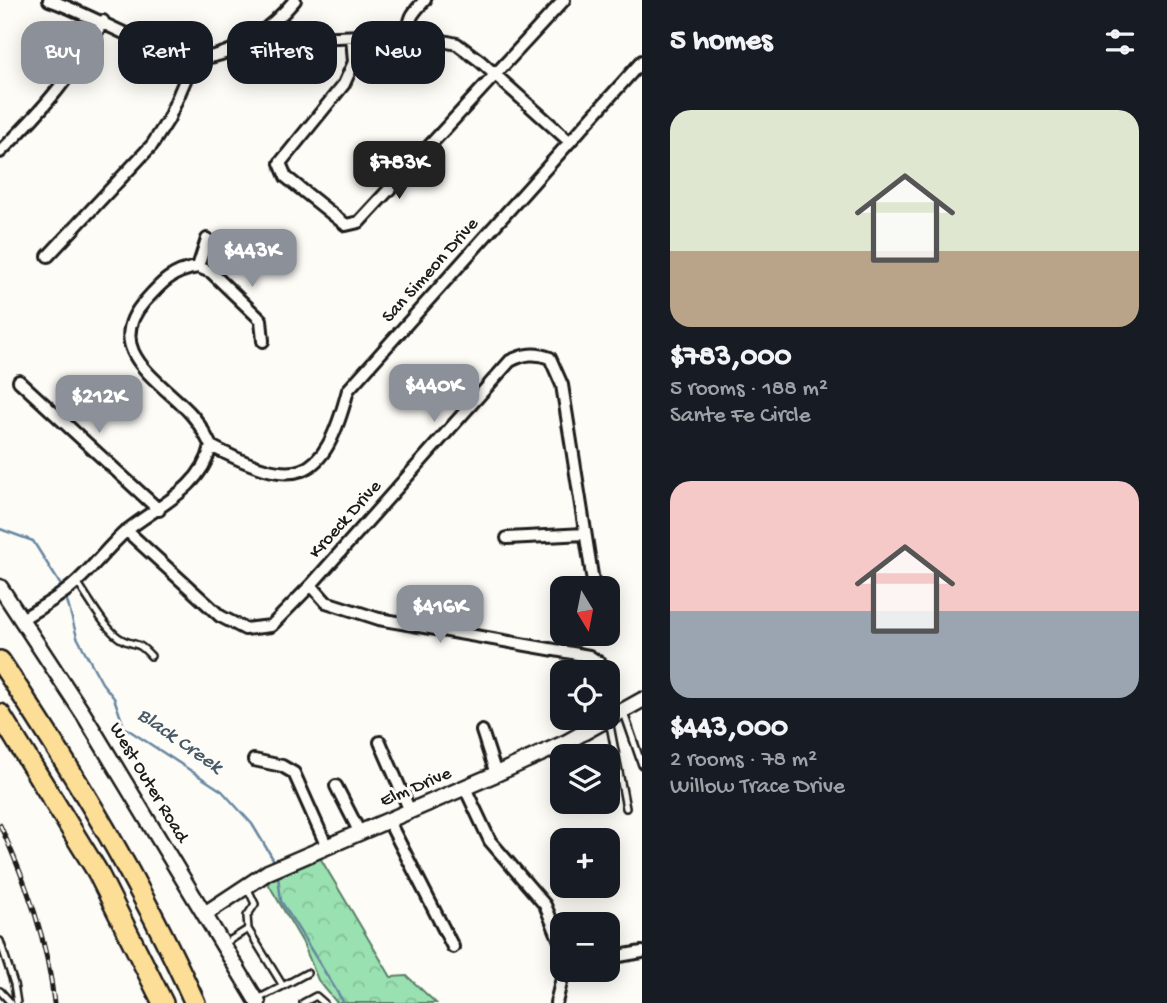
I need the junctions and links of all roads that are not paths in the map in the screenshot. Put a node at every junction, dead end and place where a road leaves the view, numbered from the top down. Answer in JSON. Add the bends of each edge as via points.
{"nodes":[{"id":1,"x":49,"y":0,"type":"edge"},
{"id":2,"x":295,"y":0,"type":"edge"},
{"id":3,"x":425,"y":0,"type":"edge"},
{"id":4,"x":564,"y":0,"type":"edge"},
{"id":5,"x":101,"y":21,"type":"edge"},
{"id":6,"x":277,"y":21,"type":"edge"},
{"id":7,"x":409,"y":21,"type":"edge"},
{"id":8,"x":445,"y":41,"type":"edge"},
{"id":9,"x":642,"y":61,"type":"edge"},
{"id":10,"x":351,"y":70,"type":"edge"},
{"id":11,"x":495,"y":76,"type":"junction"},
{"id":12,"x":63,"y":84,"type":"edge"},
{"id":13,"x":183,"y":84,"type":"edge"},
{"id":14,"x":570,"y":142,"type":"junction"},
{"id":15,"x":0,"y":152,"type":"edge"},
{"id":16,"x":207,"y":239,"type":"dead end"},
{"id":17,"x":48,"y":256,"type":"dead end"},
{"id":18,"x":198,"y":267,"type":"junction"},
{"id":19,"x":263,"y":341,"type":"dead end"},
{"id":20,"x":19,"y":381,"type":"dead end"},
{"id":21,"x":211,"y":446,"type":"junction"},
{"id":22,"x":159,"y":510,"type":"junction"},
{"id":23,"x":127,"y":531,"type":"junction"},
{"id":24,"x":585,"y":534,"type":"junction"},
{"id":25,"x":507,"y":538,"type":"dead end"},
{"id":26,"x":592,"y":576,"type":"edge"},
{"id":27,"x":77,"y":582,"type":"junction"},
{"id":28,"x":311,"y":585,"type":"junction"},
{"id":29,"x":0,"y":587,"type":"edge"},
{"id":30,"x":22,"y":619,"type":"junction"},
{"id":31,"x":151,"y":656,"type":"dead end"},
{"id":32,"x":595,"y":660,"type":"edge"},
{"id":33,"x":0,"y":661,"type":"edge"},
{"id":34,"x":642,"y":700,"type":"edge"},
{"id":35,"x":620,"y":711,"type":"edge"},
{"id":36,"x":0,"y":714,"type":"edge"},
{"id":37,"x":620,"y":725,"type":"edge"},
{"id":38,"x":587,"y":730,"type":"edge"},
{"id":39,"x":616,"y":730,"type":"edge"},
{"id":40,"x":482,"y":731,"type":"dead end"},
{"id":41,"x":380,"y":742,"type":"dead end"},
{"id":42,"x":254,"y":760,"type":"dead end"},
{"id":43,"x":642,"y":765,"type":"edge"},
{"id":44,"x":496,"y":774,"type":"junction"},
{"id":45,"x":336,"y":786,"type":"dead end"},
{"id":46,"x":465,"y":788,"type":"junction"},
{"id":47,"x":626,"y":808,"type":"dead end"},
{"id":48,"x":410,"y":811,"type":"junction"},
{"id":49,"x":388,"y":820,"type":"junction"},
{"id":50,"x":360,"y":833,"type":"junction"},
{"id":51,"x":327,"y":847,"type":"junction"},
{"id":52,"x":246,"y":886,"type":"junction"},
{"id":53,"x":206,"y":913,"type":"junction"},
{"id":54,"x":550,"y":917,"type":"edge"},
{"id":55,"x":248,"y":929,"type":"junction"},
{"id":56,"x":223,"y":944,"type":"junction"},
{"id":57,"x":1,"y":945,"type":"edge"},
{"id":58,"x":453,"y":947,"type":"dead end"},
{"id":59,"x":642,"y":952,"type":"edge"},
{"id":60,"x":620,"y":956,"type":"edge"},
{"id":61,"x":307,"y":973,"type":"dead end"},
{"id":62,"x":561,"y":982,"type":"edge"},
{"id":63,"x":283,"y":986,"type":"junction"},
{"id":64,"x":0,"y":991,"type":"edge"},
{"id":65,"x":257,"y":1001,"type":"edge"},
{"id":66,"x":11,"y":1003,"type":"edge"},
{"id":67,"x":17,"y":1003,"type":"edge"},
{"id":68,"x":163,"y":1003,"type":"edge"},
{"id":69,"x":195,"y":1003,"type":"edge"},
{"id":70,"x":303,"y":1003,"type":"edge"},
{"id":71,"x":324,"y":1003,"type":"edge"},
{"id":72,"x":556,"y":1003,"type":"edge"}],
"edges":[{"from":1,"to":5,"type":"street"},
{"from":2,"to":6,"type":"street"},
{"from":3,"to":7,"type":"street"},
{"from":4,"to":11,"type":"street"},
{"from":8,"to":11,"type":"street","via":[[457,44]]},
{"from":9,"to":14,"type":"street","name":"San Simeon Drive"},
{"from":10,"to":11,"type":"street","via":[[280,163],[286,177],[346,225],[359,222]]},
{"from":11,"to":14,"type":"street"},
{"from":12,"to":15,"type":"street"},
{"from":13,"to":17,"type":"street","via":[[152,145]]},
{"from":14,"to":21,"type":"street","name":"San Simeon Drive","via":[[348,390],[324,456],[299,471],[272,473]]},
{"from":16,"to":18,"type":"street"},
{"from":18,"to":19,"type":"street","via":[[211,272],[261,320]]},
{"from":18,"to":21,"type":"street","via":[[167,277],[132,316],[128,328],[140,365],[190,413]]},
{"from":20,"to":22,"type":"street"},
{"from":21,"to":22,"type":"street","via":[[200,473]]},
{"from":22,"to":23,"type":"street"},
{"from":23,"to":27,"type":"street"},
{"from":23,"to":28,"type":"street","via":[[220,616],[245,629],[271,626]]},
{"from":24,"to":25,"type":"street"},
{"from":24,"to":26,"type":"street"},
{"from":24,"to":28,"type":"street","name":"Kroeck Drive","via":[[562,385],[550,358],[524,354],[510,361]]},
{"from":27,"to":30,"type":"street"},
{"from":27,"to":31,"type":"lane","via":[[122,639],[138,642]]},
{"from":28,"to":32,"type":"street","name":"Kroeck Drive","via":[[326,601],[379,619]]},
{"from":29,"to":30,"type":"street","name":"West Outer Road"},
{"from":30,"to":53,"type":"street","name":"West Outer Road"},
{"from":33,"to":69,"type":"highway","via":[[111,837]]},
{"from":34,"to":35,"type":"street","name":"Elm Drive"},
{"from":36,"to":68,"type":"highway","via":[[97,871]]},
{"from":37,"to":43,"type":"lane"},
{"from":38,"to":44,"type":"street","name":"Elm Drive"},
{"from":39,"to":47,"type":"lane"},
{"from":40,"to":44,"type":"street"},
{"from":41,"to":48,"type":"street"},
{"from":42,"to":51,"type":"street","via":[[293,773]]},
{"from":44,"to":46,"type":"street","name":"Elm Drive"},
{"from":45,"to":50,"type":"street"},
{"from":46,"to":48,"type":"street","name":"Elm Drive"},
{"from":46,"to":54,"type":"street","via":[[490,841],[545,905]]},
{"from":48,"to":49,"type":"street","name":"Elm Drive"},
{"from":49,"to":50,"type":"street","name":"Elm Drive"},
{"from":49,"to":58,"type":"street"},
{"from":50,"to":51,"type":"street","name":"Elm Drive"},
{"from":51,"to":52,"type":"street","name":"Elm Drive"},
{"from":52,"to":53,"type":"street","name":"Elm Drive"},
{"from":52,"to":55,"type":"lane","via":[[255,904],[247,916]]},
{"from":53,"to":56,"type":"street","name":"West Outer Road"},
{"from":55,"to":56,"type":"lane"},
{"from":55,"to":63,"type":"lane"},
{"from":56,"to":65,"type":"street","name":"West Outer Road"},
{"from":57,"to":67,"type":"lane"},
{"from":59,"to":60,"type":"street"},
{"from":61,"to":63,"type":"lane"},
{"from":62,"to":72,"type":"street"},
{"from":63,"to":65,"type":"lane"},
{"from":64,"to":66,"type":"lane"},
{"from":70,"to":71,"type":"lane","via":[[316,996]]}]}
